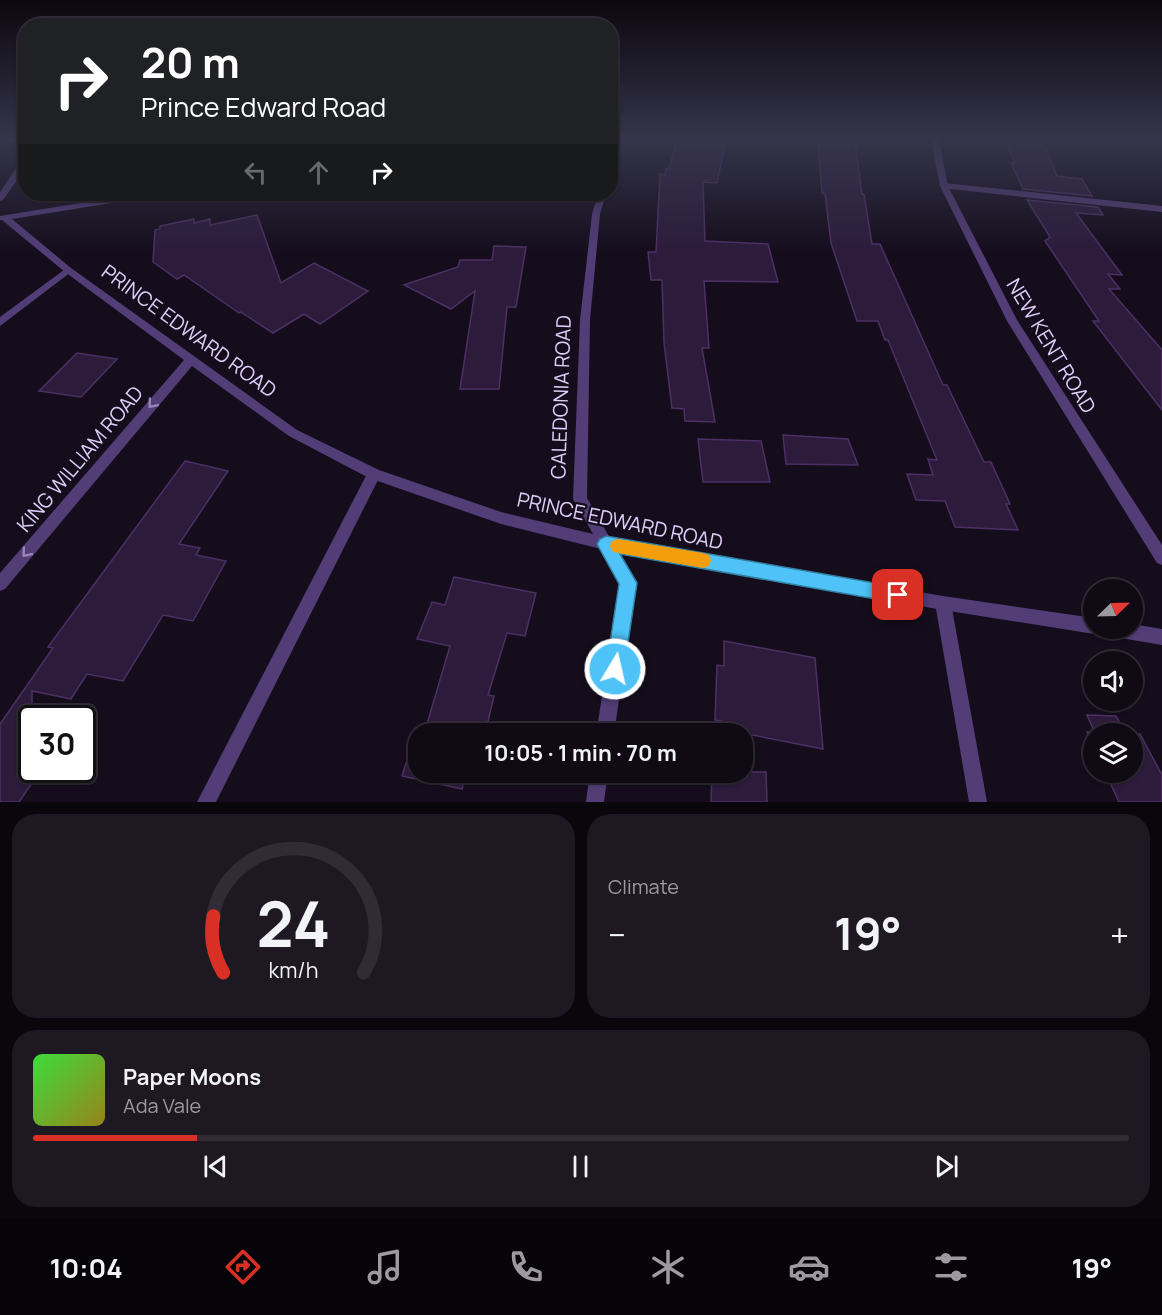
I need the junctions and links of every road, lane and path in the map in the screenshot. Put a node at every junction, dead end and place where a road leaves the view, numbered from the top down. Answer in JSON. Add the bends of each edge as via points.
{"nodes":[{"id":1,"x":14,"y":177,"type":"edge"},
{"id":2,"x":942,"y":177,"type":"edge"},
{"id":3,"x":944,"y":186,"type":"junction"},
{"id":4,"x":0,"y":198,"type":"edge"},
{"id":5,"x":106,"y":201,"type":"edge"},
{"id":6,"x":600,"y":201,"type":"edge"},
{"id":7,"x":1162,"y":209,"type":"edge"},
{"id":8,"x":2,"y":218,"type":"edge"},
{"id":9,"x":68,"y":270,"type":"junction"},
{"id":10,"x":0,"y":322,"type":"edge"},
{"id":11,"x":190,"y":360,"type":"junction"},
{"id":12,"x":374,"y":474,"type":"junction"},
{"id":13,"x":606,"y":544,"type":"junction"},
{"id":14,"x":1162,"y":558,"type":"edge"},
{"id":15,"x":0,"y":584,"type":"edge"},
{"id":16,"x":943,"y":603,"type":"junction"},
{"id":17,"x":1083,"y":624,"type":"edge"},
{"id":18,"x":1143,"y":634,"type":"edge"},
{"id":19,"x":1162,"y":637,"type":"edge"},
{"id":20,"x":607,"y":723,"type":"edge"},
{"id":21,"x":598,"y":783,"type":"edge"},
{"id":22,"x":206,"y":802,"type":"edge"},
{"id":23,"x":595,"y":802,"type":"edge"},
{"id":24,"x":978,"y":802,"type":"edge"}],
"edges":[{"from":1,"to":4,"type":"street"},
{"from":2,"to":3,"type":"street","name":"NEW KENT ROAD"},
{"from":3,"to":7,"type":"street"},
{"from":3,"to":14,"type":"street","name":"NEW KENT ROAD","via":[[1012,321]]},
{"from":5,"to":8,"type":"street"},
{"from":6,"to":13,"type":"street","name":"CALEDONIA ROAD","via":[[585,320],[580,500]]},
{"from":8,"to":9,"type":"street","name":"PRINCE EDWARD ROAD"},
{"from":9,"to":10,"type":"street"},
{"from":9,"to":11,"type":"street","name":"PRINCE EDWARD ROAD"},
{"from":11,"to":12,"type":"street","name":"PRINCE EDWARD ROAD","via":[[293,433]]},
{"from":11,"to":15,"type":"street","name":"KING WILLIAM ROAD","one_way":true},
{"from":12,"to":13,"type":"street","name":"PRINCE EDWARD ROAD","via":[[501,518]]},
{"from":12,"to":22,"type":"street"},
{"from":13,"to":16,"type":"street","name":"PRINCE EDWARD ROAD"},
{"from":13,"to":20,"type":"street","name":"CALEDONIA ROAD","via":[[628,583]]},
{"from":16,"to":17,"type":"street","name":"PRINCE EDWARD ROAD"},
{"from":16,"to":24,"type":"street"},
{"from":18,"to":19,"type":"street"},
{"from":21,"to":23,"type":"street"}]}
